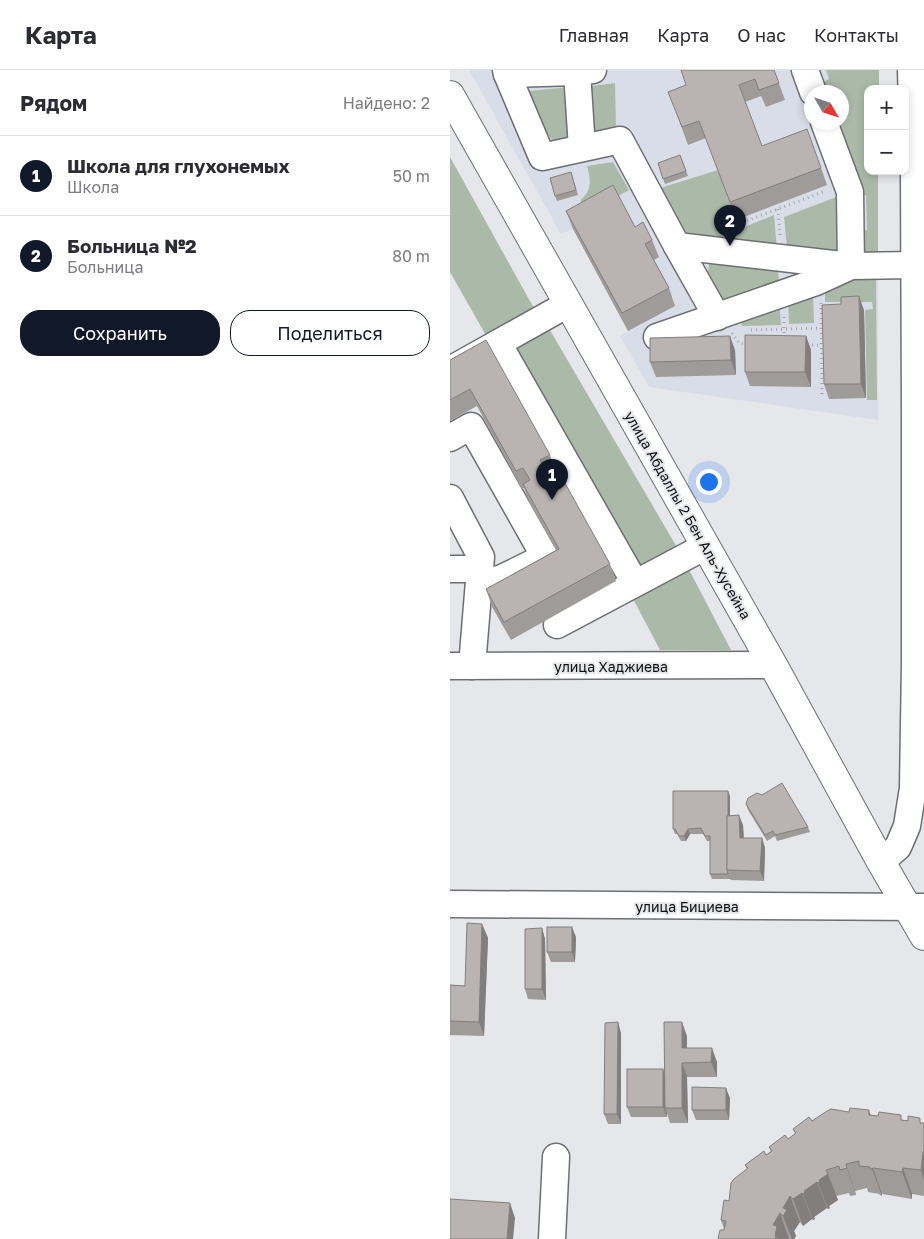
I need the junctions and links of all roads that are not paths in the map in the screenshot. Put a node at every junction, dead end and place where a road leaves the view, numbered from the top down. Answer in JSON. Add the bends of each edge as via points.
{"nodes":[{"id":1,"x":805,"y":70,"type":"edge"},
{"id":2,"x":911,"y":70,"type":"edge"},
{"id":3,"x":585,"y":71,"type":"edge"},
{"id":4,"x":507,"y":72,"type":"edge"},
{"id":5,"x":810,"y":85,"type":"edge"},
{"id":6,"x":450,"y":95,"type":"edge"},
{"id":7,"x":827,"y":130,"type":"edge"},
{"id":8,"x":582,"y":148,"type":"junction"},
{"id":9,"x":919,"y":174,"type":"edge"},
{"id":10,"x":677,"y":246,"type":"junction"},
{"id":11,"x":914,"y":265,"type":"junction"},
{"id":12,"x":851,"y":266,"type":"junction"},
{"id":13,"x":568,"y":304,"type":"junction"},
{"id":14,"x":717,"y":317,"type":"junction"},
{"id":15,"x":657,"y":337,"type":"edge"},
{"id":16,"x":498,"y":343,"type":"junction"},
{"id":17,"x":450,"y":370,"type":"edge"},
{"id":18,"x":920,"y":413,"type":"edge"},
{"id":19,"x":450,"y":438,"type":"edge"},
{"id":20,"x":450,"y":498,"type":"edge"},
{"id":21,"x":706,"y":546,"type":"junction"},
{"id":22,"x":450,"y":569,"type":"edge"},
{"id":23,"x":480,"y":577,"type":"junction"},
{"id":24,"x":635,"y":583,"type":"junction"},
{"id":25,"x":557,"y":625,"type":"dead end"},
{"id":26,"x":920,"y":663,"type":"edge"},
{"id":27,"x":773,"y":665,"type":"junction"},
{"id":28,"x":461,"y":666,"type":"edge"},
{"id":29,"x":881,"y":862,"type":"junction"},
{"id":30,"x":450,"y":904,"type":"edge"},
{"id":31,"x":916,"y":907,"type":"edge"},
{"id":32,"x":924,"y":936,"type":"edge"},
{"id":33,"x":556,"y":1157,"type":"dead end"},
{"id":34,"x":552,"y":1239,"type":"edge"}],
"edges":[{"from":1,"to":5,"type":"street"},
{"from":2,"to":9,"type":"street"},
{"from":3,"to":4,"type":"street"},
{"from":3,"to":8,"type":"street"},
{"from":4,"to":8,"type":"street","via":[[542,157]]},
{"from":6,"to":13,"type":"main road","name":"улица Абдаллы 2 Бен Аль-Хусейна"},
{"from":7,"to":12,"type":"street","via":[[850,192]]},
{"from":8,"to":10,"type":"street","via":[[620,140]]},
{"from":9,"to":11,"type":"street"},
{"from":10,"to":12,"type":"street"},
{"from":10,"to":14,"type":"street"},
{"from":11,"to":12,"type":"street"},
{"from":11,"to":18,"type":"street"},
{"from":12,"to":14,"type":"street"},
{"from":13,"to":16,"type":"street"},
{"from":13,"to":21,"type":"main road","name":"улица Абдаллы 2 Бен Аль-Хусейна"},
{"from":14,"to":15,"type":"street"},
{"from":16,"to":17,"type":"street"},
{"from":16,"to":24,"type":"street"},
{"from":18,"to":26,"type":"street"},
{"from":19,"to":23,"type":"street","via":[[471,426],[545,557],[502,578]]},
{"from":20,"to":23,"type":"street","via":[[482,557]]},
{"from":21,"to":24,"type":"street"},
{"from":21,"to":27,"type":"main road","name":"улица Абдаллы 2 Бен Аль-Хусейна"},
{"from":22,"to":23,"type":"street"},
{"from":23,"to":28,"type":"street"},
{"from":24,"to":25,"type":"street"},
{"from":26,"to":29,"type":"street","via":[[913,788],[907,826],[898,847]]},
{"from":27,"to":28,"type":"street","name":"улица Хаджиева"},
{"from":27,"to":29,"type":"main road","name":"улица Абдаллы 2 Бен Аль-Хусейна"},
{"from":29,"to":31,"type":"main road","name":"улица Абдаллы 2 Бен Аль-Хусейна"},
{"from":30,"to":31,"type":"street","name":"улица Бициева"},
{"from":31,"to":32,"type":"main road","name":"улица Абдаллы 2 Бен Аль-Хусейна"},
{"from":33,"to":34,"type":"street"}]}
